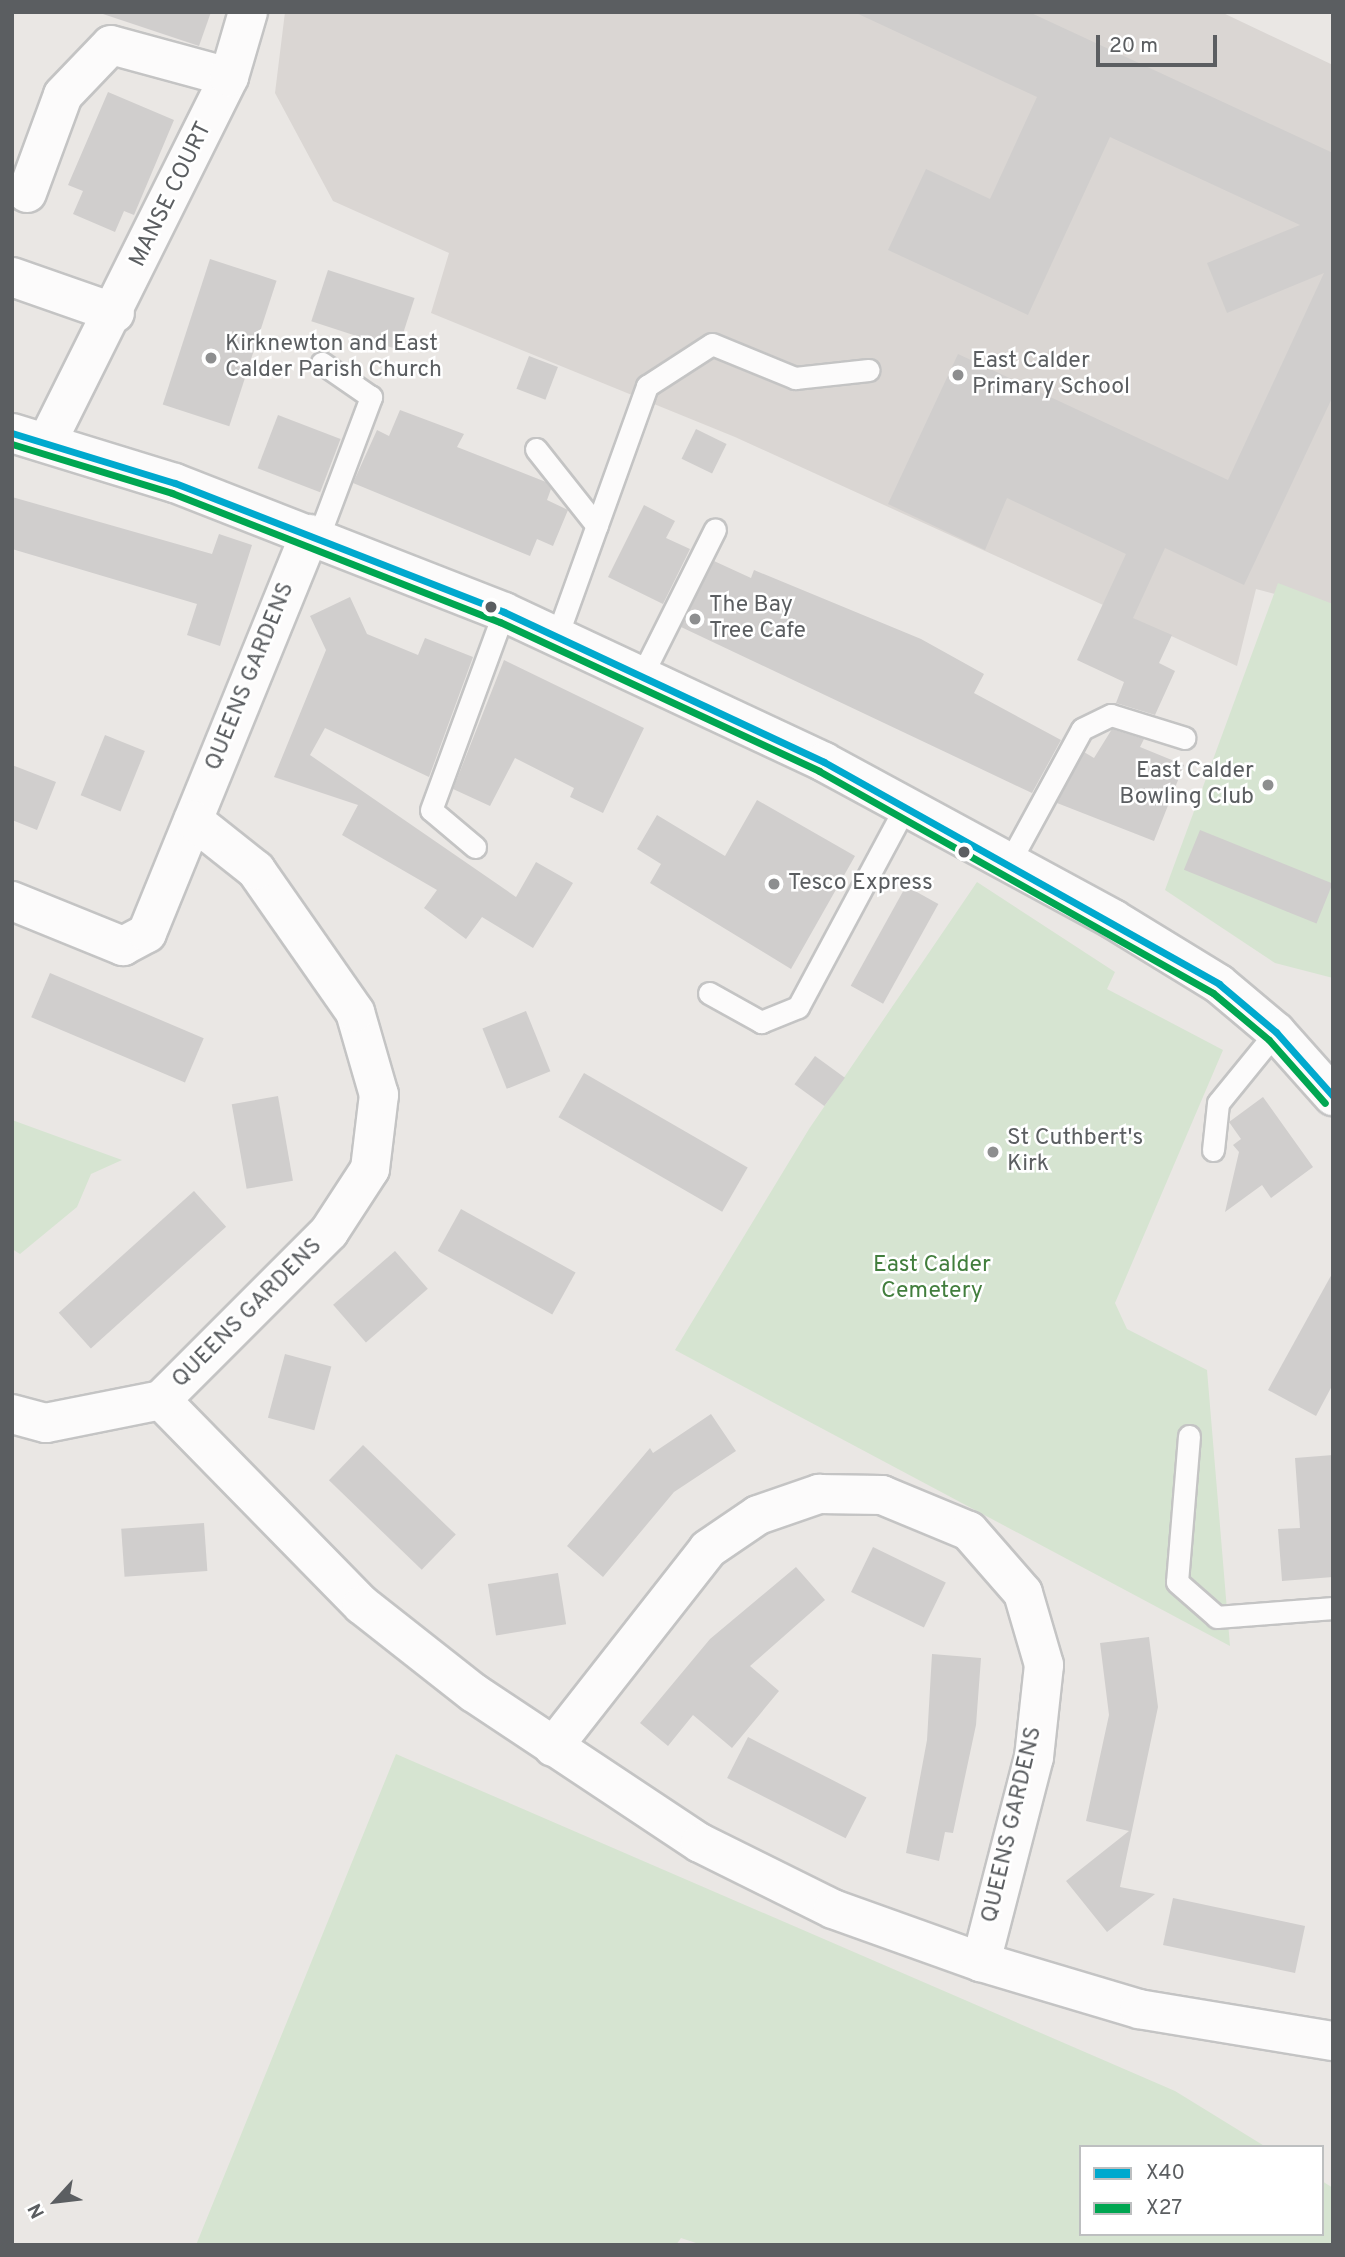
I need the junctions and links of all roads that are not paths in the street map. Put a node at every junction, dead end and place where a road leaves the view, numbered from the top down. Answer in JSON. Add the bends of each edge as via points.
{"nodes":[{"id":1,"x":248,"y":12,"type":"edge"},
{"id":2,"x":229,"y":77,"type":"junction"},
{"id":3,"x":27,"y":193,"type":"dead end"},
{"id":4,"x":12,"y":277,"type":"edge"},
{"id":5,"x":115,"y":313,"type":"junction"},
{"id":6,"x":322,"y":363,"type":"dead end"},
{"id":7,"x":869,"y":370,"type":"dead end"},
{"id":8,"x":30,"y":438,"type":"edge"},
{"id":9,"x":536,"y":449,"type":"dead end"},
{"id":10,"x":597,"y":526,"type":"junction"},
{"id":11,"x":715,"y":529,"type":"dead end"},
{"id":12,"x":314,"y":536,"type":"junction"},
{"id":13,"x":504,"y":612,"type":"junction"},
{"id":14,"x":557,"y":636,"type":"junction"},
{"id":15,"x":640,"y":677,"type":"junction"},
{"id":16,"x":1185,"y":738,"type":"dead end"},
{"id":17,"x":907,"y":804,"type":"junction"},
{"id":18,"x":193,"y":820,"type":"junction"},
{"id":19,"x":475,"y":847,"type":"dead end"},
{"id":20,"x":1010,"y":861,"type":"junction"},
{"id":21,"x":12,"y":901,"type":"edge"},
{"id":22,"x":709,"y":993,"type":"dead end"},
{"id":23,"x":1276,"y":1032,"type":"junction"},
{"id":24,"x":1333,"y":1097,"type":"edge"},
{"id":25,"x":1213,"y":1150,"type":"dead end"},
{"id":26,"x":161,"y":1400,"type":"junction"},
{"id":27,"x":12,"y":1414,"type":"edge"},
{"id":28,"x":1189,"y":1436,"type":"dead end"},
{"id":29,"x":1333,"y":1608,"type":"edge"},
{"id":30,"x":554,"y":1747,"type":"junction"},
{"id":31,"x":981,"y":1962,"type":"junction"},
{"id":32,"x":1333,"y":2041,"type":"edge"}],
"edges":[{"from":1,"to":2,"type":"street","name":"MANSE COURT"},
{"from":2,"to":3,"type":"street","via":[[111,45],[64,95]]},
{"from":2,"to":5,"type":"street","name":"MANSE COURT"},
{"from":4,"to":5,"type":"street"},
{"from":5,"to":8,"type":"street","name":"MANSE COURT"},
{"from":6,"to":12,"type":"lane","via":[[371,397]]},
{"from":7,"to":10,"type":"lane","via":[[795,378],[712,344],[647,386]]},
{"from":8,"to":12,"type":"street"},
{"from":9,"to":10,"type":"lane"},
{"from":10,"to":14,"type":"lane"},
{"from":11,"to":15,"type":"lane"},
{"from":12,"to":13,"type":"street"},
{"from":12,"to":18,"type":"street","name":"QUEENS GARDENS"},
{"from":13,"to":14,"type":"street"},
{"from":13,"to":19,"type":"lane","via":[[431,810]]},
{"from":14,"to":15,"type":"street"},
{"from":15,"to":17,"type":"street"},
{"from":16,"to":20,"type":"lane","via":[[1111,715],[1082,729]]},
{"from":17,"to":20,"type":"street"},
{"from":17,"to":22,"type":"lane","via":[[798,1007],[761,1023]]},
{"from":18,"to":21,"type":"street","name":"QUEENS GARDENS","via":[[147,933],[123,946]]},
{"from":18,"to":26,"type":"street","name":"QUEENS GARDENS","via":[[256,870],[355,1013],[379,1095],[370,1169],[329,1232]]},
{"from":20,"to":23,"type":"street","via":[[1219,984]]},
{"from":23,"to":24,"type":"street"},
{"from":23,"to":25,"type":"lane","via":[[1218,1103]]},
{"from":26,"to":27,"type":"street","via":[[46,1423]]},
{"from":26,"to":30,"type":"street","name":"QUEENS GARDENS","via":[[362,1605]]},
{"from":28,"to":29,"type":"lane","via":[[1177,1582],[1217,1617]]},
{"from":30,"to":31,"type":"street","name":"QUEENS GARDENS","via":[[700,1843],[833,1909]]},
{"from":30,"to":31,"type":"street","name":"QUEENS GARDENS","via":[[708,1549],[758,1515],[819,1494],[883,1495],[969,1531],[1023,1592],[1044,1665],[1034,1757]]},
{"from":31,"to":32,"type":"street","name":"QUEENS GARDENS","via":[[1139,2010]]}]}
